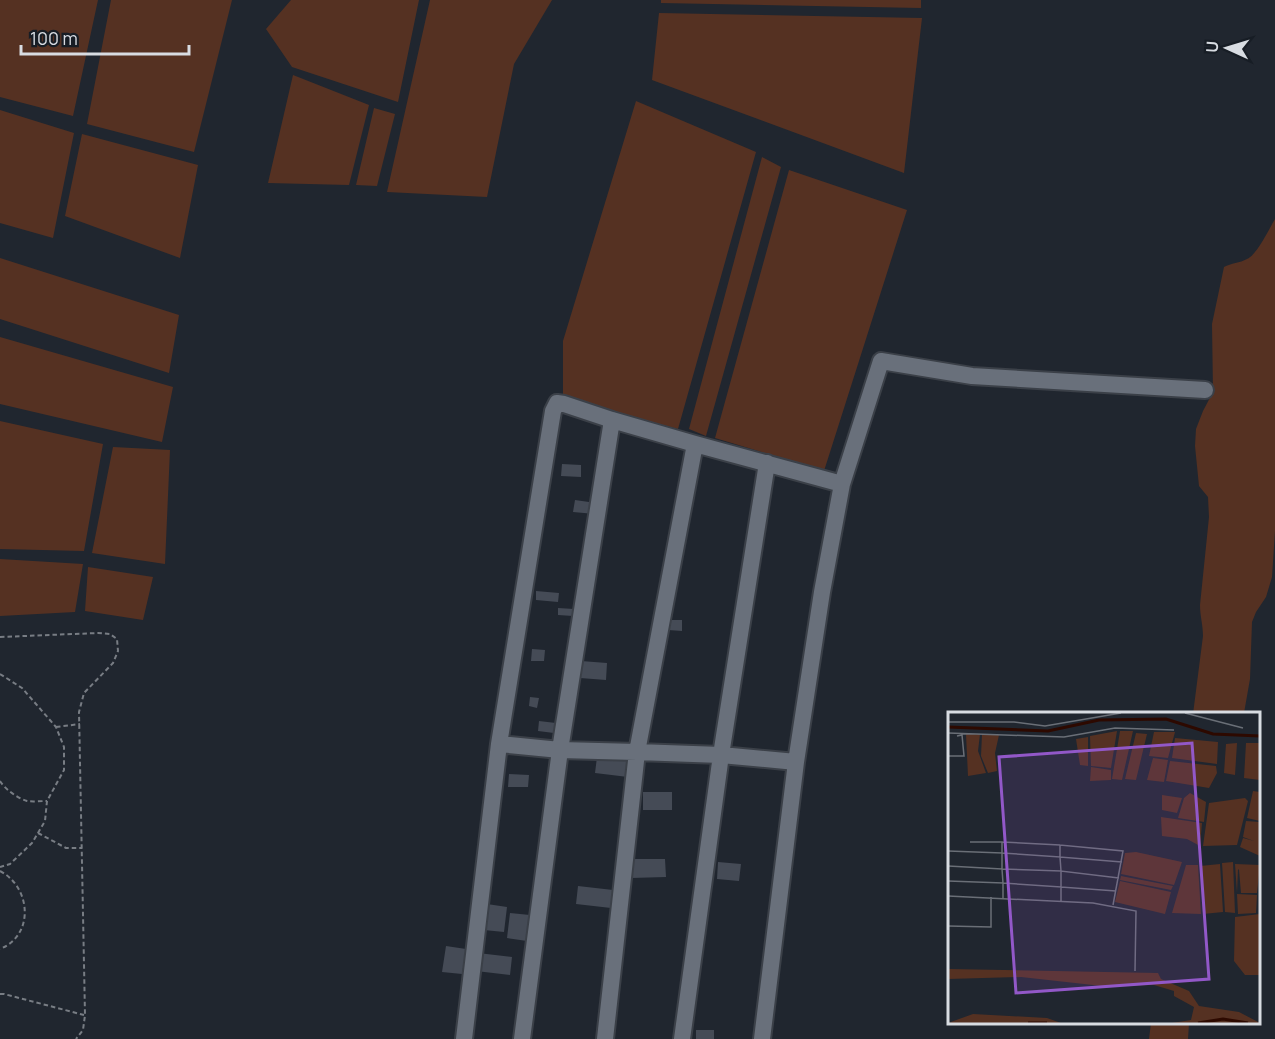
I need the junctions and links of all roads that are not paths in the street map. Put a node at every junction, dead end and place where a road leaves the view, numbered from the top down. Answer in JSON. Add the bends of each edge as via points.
{"nodes":[{"id":1,"x":1205,"y":390,"type":"dead end"},
{"id":2,"x":612,"y":420,"type":"junction"},
{"id":3,"x":695,"y":444,"type":"junction"},
{"id":4,"x":767,"y":463,"type":"junction"},
{"id":5,"x":842,"y":484,"type":"junction"},
{"id":6,"x":499,"y":744,"type":"junction"},
{"id":7,"x":560,"y":750,"type":"junction"},
{"id":8,"x":637,"y":752,"type":"junction"},
{"id":9,"x":721,"y":755,"type":"junction"},
{"id":10,"x":796,"y":762,"type":"junction"},
{"id":11,"x":464,"y":1039,"type":"edge"},
{"id":12,"x":522,"y":1039,"type":"edge"},
{"id":13,"x":605,"y":1039,"type":"edge"},
{"id":14,"x":682,"y":1039,"type":"edge"},
{"id":15,"x":762,"y":1039,"type":"edge"}],
"edges":[{"from":1,"to":5,"type":"street","via":[[972,376],[881,361]]},
{"from":2,"to":3,"type":"street"},
{"from":2,"to":6,"type":"street","via":[[558,403],[553,411]]},
{"from":2,"to":7,"type":"street"},
{"from":3,"to":4,"type":"street"},
{"from":3,"to":8,"type":"street"},
{"from":4,"to":5,"type":"street"},
{"from":4,"to":9,"type":"street"},
{"from":5,"to":10,"type":"street"},
{"from":6,"to":7,"type":"street"},
{"from":6,"to":11,"type":"street"},
{"from":7,"to":8,"type":"street"},
{"from":7,"to":12,"type":"street"},
{"from":8,"to":9,"type":"street"},
{"from":8,"to":13,"type":"street"},
{"from":9,"to":10,"type":"street"},
{"from":9,"to":14,"type":"street"},
{"from":10,"to":15,"type":"street"}]}
